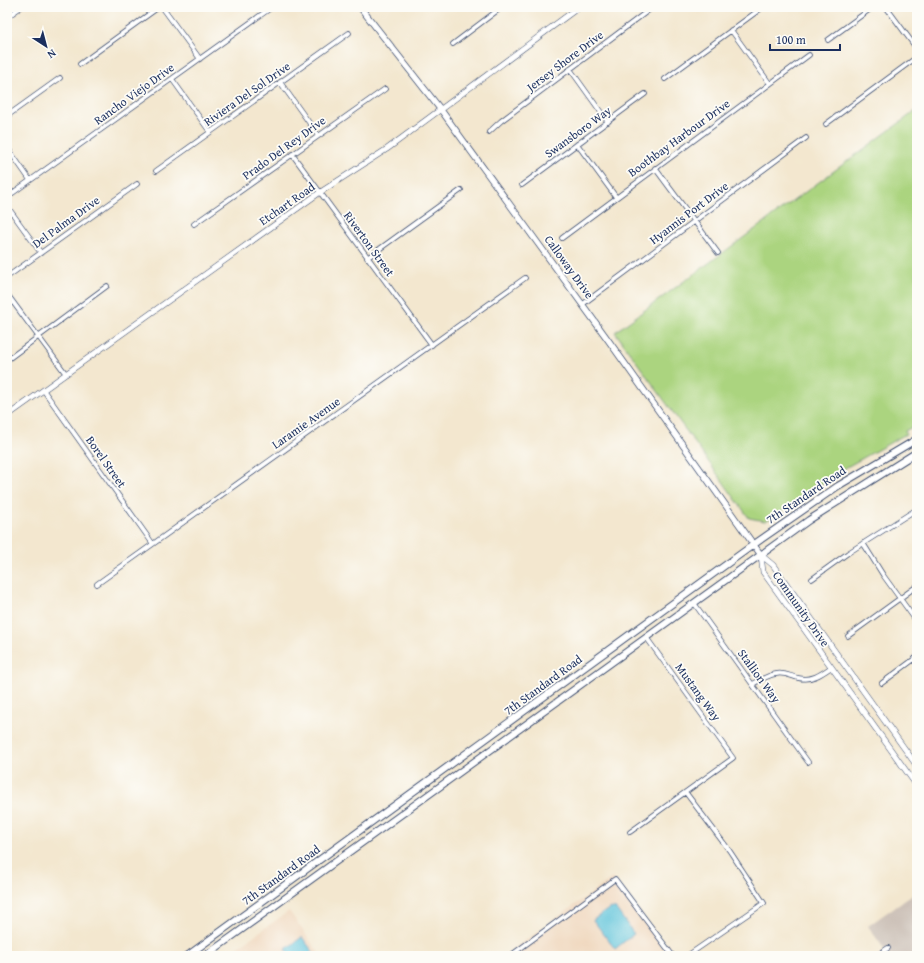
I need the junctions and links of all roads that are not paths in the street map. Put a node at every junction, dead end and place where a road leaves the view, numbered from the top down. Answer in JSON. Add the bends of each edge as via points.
{"nodes":[{"id":1,"x":20,"y":7,"type":"edge"},
{"id":2,"x":159,"y":7,"type":"edge"},
{"id":3,"x":162,"y":7,"type":"edge"},
{"id":4,"x":272,"y":7,"type":"edge"},
{"id":5,"x":360,"y":7,"type":"edge"},
{"id":6,"x":502,"y":7,"type":"edge"},
{"id":7,"x":579,"y":7,"type":"edge"},
{"id":8,"x":652,"y":7,"type":"edge"},
{"id":9,"x":763,"y":7,"type":"edge"},
{"id":10,"x":873,"y":7,"type":"edge"},
{"id":11,"x":886,"y":7,"type":"edge"},
{"id":12,"x":7,"y":17,"type":"edge"},
{"id":13,"x":731,"y":30,"type":"junction"},
{"id":14,"x":349,"y":34,"type":"dead end"},
{"id":15,"x":828,"y":40,"type":"dead end"},
{"id":16,"x":452,"y":44,"type":"dead end"},
{"id":17,"x":917,"y":49,"type":"edge"},
{"id":18,"x":809,"y":55,"type":"dead end"},
{"id":19,"x":917,"y":57,"type":"edge"},
{"id":20,"x":200,"y":59,"type":"junction"},
{"id":21,"x":80,"y":64,"type":"dead end"},
{"id":22,"x":570,"y":69,"type":"junction"},
{"id":23,"x":60,"y":78,"type":"dead end"},
{"id":24,"x":172,"y":79,"type":"junction"},
{"id":25,"x":665,"y":79,"type":"dead end"},
{"id":26,"x":280,"y":82,"type":"junction"},
{"id":27,"x":770,"y":84,"type":"junction"},
{"id":28,"x":385,"y":89,"type":"dead end"},
{"id":29,"x":645,"y":94,"type":"dead end"},
{"id":30,"x":441,"y":110,"type":"junction"},
{"id":31,"x":7,"y":116,"type":"edge"},
{"id":32,"x":608,"y":122,"type":"junction"},
{"id":33,"x":826,"y":124,"type":"dead end"},
{"id":34,"x":210,"y":132,"type":"junction"},
{"id":35,"x":489,"y":132,"type":"dead end"},
{"id":36,"x":318,"y":135,"type":"junction"},
{"id":37,"x":806,"y":138,"type":"dead end"},
{"id":38,"x":577,"y":144,"type":"junction"},
{"id":39,"x":7,"y":147,"type":"edge"},
{"id":40,"x":292,"y":154,"type":"junction"},
{"id":41,"x":656,"y":168,"type":"junction"},
{"id":42,"x":156,"y":171,"type":"dead end"},
{"id":43,"x":30,"y":180,"type":"junction"},
{"id":44,"x":137,"y":184,"type":"dead end"},
{"id":45,"x":522,"y":185,"type":"dead end"},
{"id":46,"x":461,"y":190,"type":"dead end"},
{"id":47,"x":319,"y":193,"type":"junction"},
{"id":48,"x":7,"y":197,"type":"edge"},
{"id":49,"x":616,"y":197,"type":"junction"},
{"id":50,"x":7,"y":206,"type":"edge"},
{"id":51,"x":695,"y":222,"type":"junction"},
{"id":52,"x":194,"y":224,"type":"dead end"},
{"id":53,"x":562,"y":238,"type":"dead end"},
{"id":54,"x":40,"y":253,"type":"junction"},
{"id":55,"x":718,"y":253,"type":"dead end"},
{"id":56,"x":367,"y":258,"type":"junction"},
{"id":57,"x":7,"y":277,"type":"edge"},
{"id":58,"x":525,"y":278,"type":"dead end"},
{"id":59,"x":107,"y":286,"type":"dead end"},
{"id":60,"x":7,"y":294,"type":"edge"},
{"id":61,"x":583,"y":304,"type":"junction"},
{"id":62,"x":39,"y":336,"type":"junction"},
{"id":63,"x":432,"y":345,"type":"junction"},
{"id":64,"x":7,"y":360,"type":"edge"},
{"id":65,"x":66,"y":374,"type":"junction"},
{"id":66,"x":44,"y":391,"type":"junction"},
{"id":67,"x":7,"y":416,"type":"edge"},
{"id":68,"x":917,"y":439,"type":"edge"},
{"id":69,"x":917,"y":452,"type":"edge"},
{"id":70,"x":917,"y":509,"type":"edge"},
{"id":71,"x":863,"y":543,"type":"junction"},
{"id":72,"x":153,"y":544,"type":"junction"},
{"id":73,"x":754,"y":545,"type":"junction"},
{"id":74,"x":760,"y":555,"type":"junction"},
{"id":75,"x":812,"y":580,"type":"dead end"},
{"id":76,"x":97,"y":584,"type":"dead end"},
{"id":77,"x":917,"y":586,"type":"edge"},
{"id":78,"x":900,"y":598,"type":"junction"},
{"id":79,"x":694,"y":603,"type":"junction"},
{"id":80,"x":917,"y":622,"type":"edge"},
{"id":81,"x":848,"y":636,"type":"dead end"},
{"id":82,"x":646,"y":637,"type":"junction"},
{"id":83,"x":917,"y":657,"type":"edge"},
{"id":84,"x":830,"y":668,"type":"junction"},
{"id":85,"x":882,"y":683,"type":"dead end"},
{"id":86,"x":753,"y":684,"type":"junction"},
{"id":87,"x":808,"y":762,"type":"dead end"},
{"id":88,"x":917,"y":766,"type":"edge"},
{"id":89,"x":917,"y":786,"type":"edge"},
{"id":90,"x":686,"y":793,"type":"junction"},
{"id":91,"x":630,"y":832,"type":"dead end"},
{"id":92,"x":888,"y":948,"type":"dead end"},
{"id":93,"x":187,"y":956,"type":"edge"},
{"id":94,"x":205,"y":956,"type":"edge"},
{"id":95,"x":510,"y":956,"type":"edge"},
{"id":96,"x":673,"y":956,"type":"edge"},
{"id":97,"x":687,"y":956,"type":"edge"},
{"id":98,"x":876,"y":956,"type":"edge"}],
"edges":[{"from":1,"to":12,"type":"street"},
{"from":2,"to":21,"type":"street"},
{"from":3,"to":20,"type":"street"},
{"from":4,"to":20,"type":"street","name":"Rancho Viejo Drive"},
{"from":5,"to":30,"type":"main road","name":"Calloway Drive"},
{"from":6,"to":16,"type":"street"},
{"from":7,"to":30,"type":"street","name":"Etchart Road"},
{"from":8,"to":22,"type":"street","name":"Jersey Shore Drive"},
{"from":9,"to":13,"type":"street"},
{"from":10,"to":15,"type":"street"},
{"from":11,"to":17,"type":"street"},
{"from":13,"to":25,"type":"street"},
{"from":13,"to":27,"type":"street"},
{"from":14,"to":26,"type":"street","name":"Riviera Del Sol Drive"},
{"from":18,"to":27,"type":"street","name":"Boothbay Harbour Drive"},
{"from":19,"to":33,"type":"street"},
{"from":20,"to":24,"type":"street","name":"Rancho Viejo Drive"},
{"from":22,"to":32,"type":"street"},
{"from":22,"to":35,"type":"street","name":"Jersey Shore Drive"},
{"from":23,"to":31,"type":"street"},
{"from":24,"to":34,"type":"street"},
{"from":24,"to":43,"type":"street","name":"Rancho Viejo Drive"},
{"from":26,"to":34,"type":"street","name":"Riviera Del Sol Drive"},
{"from":26,"to":36,"type":"street"},
{"from":27,"to":41,"type":"street","name":"Boothbay Harbour Drive"},
{"from":28,"to":36,"type":"street","name":"Prado Del Rey Drive"},
{"from":29,"to":32,"type":"street","name":"Swansboro Way"},
{"from":30,"to":47,"type":"street","name":"Etchart Road"},
{"from":30,"to":61,"type":"main road","name":"Calloway Drive"},
{"from":32,"to":38,"type":"street","name":"Swansboro Way"},
{"from":34,"to":42,"type":"street","name":"Riviera Del Sol Drive"},
{"from":36,"to":40,"type":"street","name":"Prado Del Rey Drive"},
{"from":37,"to":51,"type":"street","name":"Hyannis Port Drive"},
{"from":38,"to":45,"type":"street","name":"Swansboro Way"},
{"from":38,"to":49,"type":"street"},
{"from":39,"to":43,"type":"street"},
{"from":40,"to":47,"type":"street","name":"Riverton Street"},
{"from":40,"to":52,"type":"street","name":"Prado Del Rey Drive"},
{"from":41,"to":49,"type":"street","name":"Boothbay Harbour Drive"},
{"from":41,"to":51,"type":"street"},
{"from":43,"to":48,"type":"street","name":"Rancho Viejo Drive"},
{"from":44,"to":54,"type":"street","name":"Del Palma Drive"},
{"from":46,"to":56,"type":"street"},
{"from":47,"to":56,"type":"street","name":"Riverton Street"},
{"from":47,"to":65,"type":"street","name":"Etchart Road"},
{"from":49,"to":53,"type":"street","name":"Boothbay Harbour Drive"},
{"from":50,"to":54,"type":"street"},
{"from":51,"to":55,"type":"street"},
{"from":51,"to":61,"type":"street","name":"Hyannis Port Drive"},
{"from":54,"to":57,"type":"street","name":"Del Palma Drive"},
{"from":56,"to":63,"type":"street","name":"Riverton Street"},
{"from":58,"to":63,"type":"street","name":"Laramie Avenue"},
{"from":59,"to":62,"type":"street"},
{"from":60,"to":62,"type":"street"},
{"from":61,"to":73,"type":"main road","name":"Calloway Drive"},
{"from":62,"to":64,"type":"street"},
{"from":62,"to":65,"type":"street"},
{"from":63,"to":72,"type":"street","name":"Laramie Avenue"},
{"from":65,"to":66,"type":"street","name":"Etchart Road"},
{"from":66,"to":67,"type":"street","name":"Etchart Road"},
{"from":66,"to":72,"type":"street","name":"Borel Street"},
{"from":68,"to":73,"type":"main road","name":"7th Standard Road","via":[[838,486]]},
{"from":69,"to":74,"type":"main road","name":"7th Standard Road","via":[[842,497]]},
{"from":70,"to":71,"type":"street"},
{"from":71,"to":75,"type":"street"},
{"from":71,"to":78,"type":"street"},
{"from":72,"to":76,"type":"street","name":"Laramie Avenue"},
{"from":73,"to":74,"type":"main road","name":"Calloway Drive"},
{"from":73,"to":93,"type":"main road","name":"7th Standard Road"},
{"from":74,"to":79,"type":"main road","name":"7th Standard Road"},
{"from":74,"to":84,"type":"street","name":"Community Drive","via":[[763,572]]},
{"from":74,"to":88,"type":"street","name":"Community Drive","via":[[773,565]]},
{"from":77,"to":78,"type":"street"},
{"from":78,"to":80,"type":"street"},
{"from":78,"to":81,"type":"street"},
{"from":79,"to":82,"type":"main road","name":"7th Standard Road"},
{"from":79,"to":86,"type":"street","name":"Stallion Way"},
{"from":82,"to":90,"type":"street","name":"Mustang Way","via":[[733,758]]},
{"from":82,"to":94,"type":"main road","name":"7th Standard Road"},
{"from":83,"to":85,"type":"street"},
{"from":84,"to":86,"type":"street","via":[[814,678],[776,674],[764,677]]},
{"from":84,"to":89,"type":"street","name":"Community Drive"},
{"from":86,"to":87,"type":"street","name":"Stallion Way"},
{"from":90,"to":91,"type":"street"},
{"from":90,"to":97,"type":"street","via":[[729,850],[764,903]]},
{"from":92,"to":98,"type":"street"},
{"from":95,"to":96,"type":"street","via":[[615,879]]}]}
